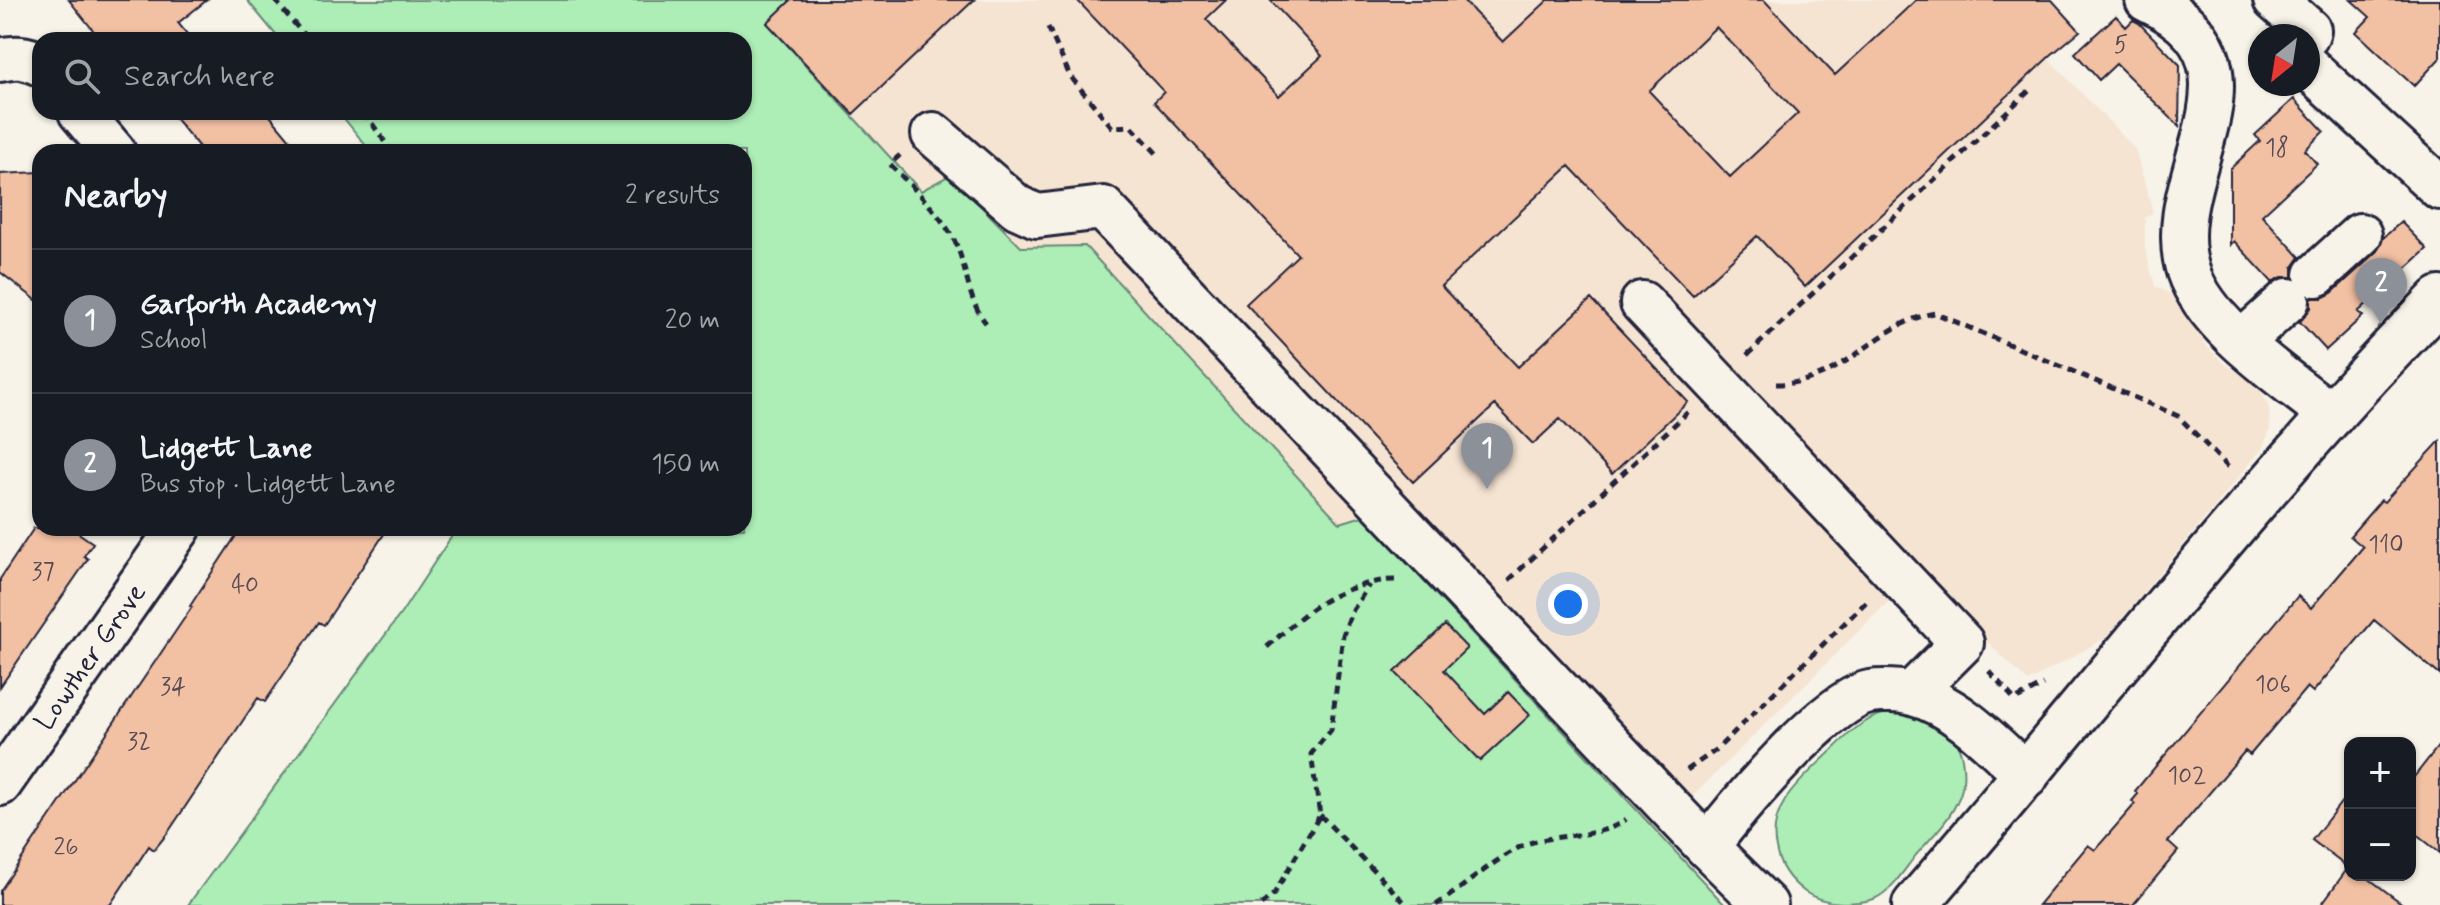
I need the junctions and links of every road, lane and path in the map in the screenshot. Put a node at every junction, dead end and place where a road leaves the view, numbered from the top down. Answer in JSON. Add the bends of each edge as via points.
{"nodes":[{"id":1,"x":275,"y":0,"type":"edge"},
{"id":2,"x":2147,"y":0,"type":"edge"},
{"id":3,"x":2275,"y":0,"type":"edge"},
{"id":4,"x":2302,"y":24,"type":"edge"},
{"id":5,"x":1048,"y":27,"type":"dead end"},
{"id":6,"x":301,"y":32,"type":"edge"},
{"id":7,"x":0,"y":60,"type":"edge"},
{"id":8,"x":32,"y":60,"type":"edge"},
{"id":9,"x":2320,"y":78,"type":"edge"},
{"id":10,"x":2029,"y":91,"type":"dead end"},
{"id":11,"x":87,"y":120,"type":"edge"},
{"id":12,"x":370,"y":120,"type":"edge"},
{"id":13,"x":933,"y":134,"type":"joint"},
{"id":14,"x":107,"y":144,"type":"edge"},
{"id":15,"x":386,"y":144,"type":"edge"},
{"id":16,"x":1160,"y":157,"type":"dead end"},
{"id":17,"x":2440,"y":188,"type":"edge"},
{"id":18,"x":2360,"y":235,"type":"dead end"},
{"id":19,"x":2440,"y":299,"type":"edge"},
{"id":20,"x":1642,"y":303,"type":"dead end"},
{"id":21,"x":986,"y":323,"type":"dead end"},
{"id":22,"x":2242,"y":342,"type":"junction"},
{"id":23,"x":1720,"y":386,"type":"junction"},
{"id":24,"x":2332,"y":416,"type":"junction"},
{"id":25,"x":2259,"y":498,"type":"junction"},
{"id":26,"x":173,"y":536,"type":"edge"},
{"id":27,"x":1413,"y":581,"type":"dead end"},
{"id":28,"x":1369,"y":584,"type":"junction"},
{"id":29,"x":1479,"y":607,"type":"junction"},
{"id":30,"x":1962,"y":643,"type":"junction"},
{"id":31,"x":1267,"y":647,"type":"dead end"},
{"id":32,"x":2055,"y":679,"type":"dead end"},
{"id":33,"x":1912,"y":693,"type":"junction"},
{"id":34,"x":2027,"y":776,"type":"junction"},
{"id":35,"x":0,"y":784,"type":"edge"},
{"id":36,"x":1320,"y":815,"type":"junction"},
{"id":37,"x":1707,"y":847,"type":"junction"},
{"id":38,"x":1261,"y":905,"type":"edge"},
{"id":39,"x":1407,"y":905,"type":"edge"},
{"id":40,"x":1766,"y":905,"type":"edge"},
{"id":41,"x":1915,"y":905,"type":"edge"}],
"edges":[{"from":1,"to":6,"type":"path"},
{"from":2,"to":22,"type":"street","via":[[2172,12],[2194,33],[2208,60],[2214,89],[2183,218],[2183,245],[2199,296]]},
{"from":3,"to":4,"type":"street"},
{"from":5,"to":16,"type":"path","via":[[1070,76],[1112,127],[1131,126]]},
{"from":7,"to":8,"type":"street"},
{"from":9,"to":17,"type":"street"},
{"from":10,"to":23,"type":"path"},
{"from":11,"to":14,"type":"street"},
{"from":12,"to":15,"type":"path"},
{"from":13,"to":21,"type":"path","via":[[890,164],[953,237],[976,311]]},
{"from":13,"to":29,"type":"street","via":[[1017,207],[1037,216],[1103,208]]},
{"from":18,"to":22,"type":"street"},
{"from":19,"to":24,"type":"main road"},
{"from":20,"to":23,"type":"street"},
{"from":22,"to":24,"type":"street"},
{"from":23,"to":25,"type":"path","via":[[1809,381],[1835,370],[1903,323],[1935,313],[2178,416]]},
{"from":23,"to":29,"type":"path"},
{"from":23,"to":30,"type":"street"},
{"from":24,"to":25,"type":"main road"},
{"from":25,"to":34,"type":"main road"},
{"from":26,"to":35,"type":"street","name":"Lowther Grove"},
{"from":27,"to":28,"type":"path"},
{"from":28,"to":31,"type":"path","via":[[1311,609]]},
{"from":28,"to":36,"type":"path","via":[[1343,635],[1331,730],[1311,754]]},
{"from":29,"to":37,"type":"street"},
{"from":30,"to":32,"type":"path","via":[[2015,700]]},
{"from":30,"to":33,"type":"street"},
{"from":33,"to":34,"type":"street","via":[[1950,710]]},
{"from":33,"to":37,"type":"street","via":[[1869,692],[1835,710],[1747,796]]},
{"from":34,"to":41,"type":"main road"},
{"from":36,"to":38,"type":"path","via":[[1274,894]]},
{"from":36,"to":39,"type":"path"},
{"from":37,"to":40,"type":"street"}]}
